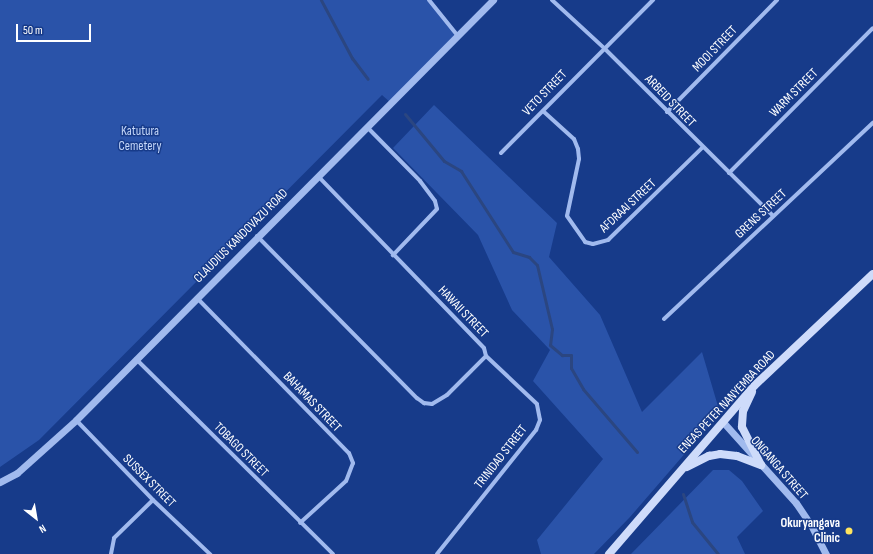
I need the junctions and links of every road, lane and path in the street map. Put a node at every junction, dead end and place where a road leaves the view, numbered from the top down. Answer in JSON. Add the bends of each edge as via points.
{"nodes":[{"id":1,"x":429,"y":0,"type":"edge"},
{"id":2,"x":493,"y":0,"type":"edge"},
{"id":3,"x":552,"y":0,"type":"edge"},
{"id":4,"x":653,"y":0,"type":"edge"},
{"id":5,"x":776,"y":0,"type":"edge"},
{"id":6,"x":873,"y":28,"type":"edge"},
{"id":7,"x":457,"y":35,"type":"junction"},
{"id":8,"x":604,"y":48,"type":"junction"},
{"id":9,"x":542,"y":111,"type":"junction"},
{"id":10,"x":667,"y":112,"type":"junction"},
{"id":11,"x":873,"y":123,"type":"edge"},
{"id":12,"x":367,"y":127,"type":"junction"},
{"id":13,"x":702,"y":148,"type":"junction"},
{"id":14,"x":501,"y":153,"type":"dead end"},
{"id":15,"x":729,"y":172,"type":"junction"},
{"id":16,"x":318,"y":176,"type":"junction"},
{"id":17,"x":773,"y":216,"type":"junction"},
{"id":18,"x":257,"y":236,"type":"junction"},
{"id":19,"x":393,"y":256,"type":"junction"},
{"id":20,"x":873,"y":274,"type":"edge"},
{"id":21,"x":197,"y":298,"type":"junction"},
{"id":22,"x":664,"y":319,"type":"dead end"},
{"id":23,"x":486,"y":356,"type":"junction"},
{"id":24,"x":136,"y":359,"type":"junction"},
{"id":25,"x":754,"y":386,"type":"junction"},
{"id":26,"x":76,"y":420,"type":"junction"},
{"id":27,"x":723,"y":422,"type":"junction"},
{"id":28,"x":761,"y":465,"type":"junction"},
{"id":29,"x":679,"y":472,"type":"junction"},
{"id":30,"x":0,"y":482,"type":"edge"},
{"id":31,"x":153,"y":500,"type":"junction"},
{"id":32,"x":300,"y":523,"type":"junction"},
{"id":33,"x":111,"y":554,"type":"edge"},
{"id":34,"x":210,"y":554,"type":"edge"},
{"id":35,"x":333,"y":554,"type":"edge"},
{"id":36,"x":436,"y":554,"type":"edge"},
{"id":37,"x":609,"y":554,"type":"edge"},
{"id":38,"x":826,"y":554,"type":"edge"}],
"edges":[{"from":1,"to":7,"type":"street"},
{"from":2,"to":7,"type":"street","name":"CLAUDIUS KANDOVAZU ROAD"},
{"from":3,"to":8,"type":"street","name":"ARBEID STREET"},
{"from":4,"to":8,"type":"street","name":"VETO STREET"},
{"from":5,"to":10,"type":"street","name":"MOOI STREET"},
{"from":6,"to":15,"type":"street","name":"WARM STREET"},
{"from":7,"to":12,"type":"street","name":"CLAUDIUS KANDOVAZU ROAD"},
{"from":8,"to":9,"type":"street","name":"VETO STREET"},
{"from":8,"to":10,"type":"street","name":"ARBEID STREET"},
{"from":9,"to":13,"type":"street","name":"AFDRAAI STREET","via":[[574,139],[578,149],[579,159],[567,216],[585,242],[593,244],[608,240]]},
{"from":9,"to":14,"type":"street","name":"VETO STREET"},
{"from":10,"to":13,"type":"street","name":"ARBEID STREET"},
{"from":11,"to":17,"type":"street","name":"GRENS STREET"},
{"from":12,"to":16,"type":"street","name":"CLAUDIUS KANDOVAZU ROAD"},
{"from":12,"to":19,"type":"street","via":[[420,181],[435,201],[437,209]]},
{"from":13,"to":15,"type":"street","name":"ARBEID STREET"},
{"from":15,"to":17,"type":"street","name":"ARBEID STREET"},
{"from":16,"to":18,"type":"street","name":"CLAUDIUS KANDOVAZU ROAD"},
{"from":16,"to":19,"type":"street","name":"HAWAII STREET"},
{"from":17,"to":22,"type":"street","name":"GRENS STREET"},
{"from":18,"to":21,"type":"street","name":"CLAUDIUS KANDOVAZU ROAD"},
{"from":18,"to":23,"type":"street","name":"HAWAII STREET","via":[[424,403],[432,404],[447,395]]},
{"from":19,"to":23,"type":"street","name":"HAWAII STREET","via":[[479,341]]},
{"from":20,"to":25,"type":"main road","name":"ENEAS PETER NANYEMBA ROAD"},
{"from":21,"to":24,"type":"street","name":"CLAUDIUS KANDOVAZU ROAD"},
{"from":21,"to":32,"type":"street","name":"BAHAMAS STREET","via":[[349,453],[354,463],[346,481]]},
{"from":23,"to":36,"type":"street","name":"TRINIDAD STREET","via":[[537,404],[540,420],[536,430]]},
{"from":24,"to":26,"type":"street","name":"CLAUDIUS KANDOVAZU ROAD"},
{"from":24,"to":32,"type":"street","name":"TOBAGO STREET"},
{"from":25,"to":27,"type":"main road","name":"ENEAS PETER NANYEMBA ROAD"},
{"from":25,"to":28,"type":"main road","via":[[742,418],[744,433]]},
{"from":26,"to":30,"type":"street","name":"CLAUDIUS KANDOVAZU ROAD","via":[[17,473]]},
{"from":26,"to":31,"type":"street","name":"SUSSEX STREET"},
{"from":27,"to":28,"type":"street","name":"ONGANGA STREET"},
{"from":27,"to":29,"type":"main road","name":"ENEAS PETER NANYEMBA ROAD"},
{"from":28,"to":29,"type":"main road","via":[[737,456],[720,454],[700,459]]},
{"from":28,"to":38,"type":"street","name":"ONGANGA STREET","via":[[796,503]]},
{"from":29,"to":37,"type":"main road","name":"ENEAS PETER NANYEMBA ROAD"},
{"from":31,"to":33,"type":"street","via":[[114,538]]},
{"from":31,"to":34,"type":"street","name":"SUSSEX STREET"},
{"from":32,"to":35,"type":"street","name":"TOBAGO STREET"}]}
